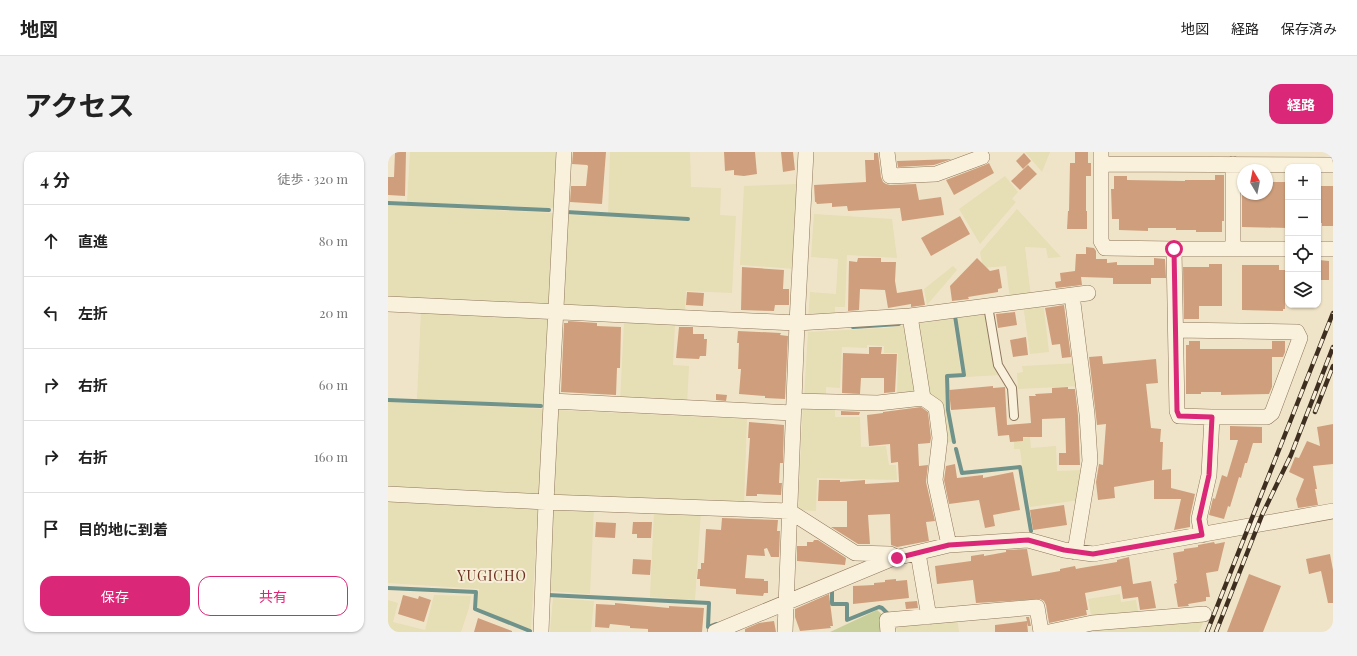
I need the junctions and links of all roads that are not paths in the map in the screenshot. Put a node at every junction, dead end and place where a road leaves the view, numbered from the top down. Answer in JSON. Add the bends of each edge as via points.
{"nodes":[{"id":1,"x":564,"y":152,"type":"edge"},
{"id":2,"x":806,"y":152,"type":"edge"},
{"id":3,"x":887,"y":152,"type":"edge"},
{"id":4,"x":982,"y":156,"type":"dead end"},
{"id":5,"x":1101,"y":158,"type":"edge"},
{"id":6,"x":1233,"y":164,"type":"junction"},
{"id":7,"x":1333,"y":165,"type":"edge"},
{"id":8,"x":1174,"y":249,"type":"junction"},
{"id":9,"x":1234,"y":249,"type":"junction"},
{"id":10,"x":1285,"y":249,"type":"edge"},
{"id":11,"x":1333,"y":249,"type":"edge"},
{"id":12,"x":1321,"y":250,"type":"edge"},
{"id":13,"x":1088,"y":293,"type":"dead end"},
{"id":14,"x":1072,"y":295,"type":"junction"},
{"id":15,"x":388,"y":304,"type":"edge"},
{"id":16,"x":988,"y":306,"type":"junction"},
{"id":17,"x":555,"y":312,"type":"junction"},
{"id":18,"x":910,"y":316,"type":"junction"},
{"id":19,"x":796,"y":323,"type":"junction"},
{"id":20,"x":1176,"y":330,"type":"junction"},
{"id":21,"x":923,"y":398,"type":"junction"},
{"id":22,"x":551,"y":401,"type":"junction"},
{"id":23,"x":793,"y":407,"type":"junction"},
{"id":24,"x":1014,"y":416,"type":"dead end"},
{"id":25,"x":1212,"y":417,"type":"junction"},
{"id":26,"x":388,"y":494,"type":"edge"},
{"id":27,"x":546,"y":502,"type":"junction"},
{"id":28,"x":789,"y":511,"type":"junction"},
{"id":29,"x":1333,"y":511,"type":"edge"},
{"id":30,"x":1202,"y":535,"type":"junction"},
{"id":31,"x":949,"y":545,"type":"junction"},
{"id":32,"x":1075,"y":552,"type":"junction"},
{"id":33,"x":918,"y":553,"type":"junction"},
{"id":34,"x":897,"y":558,"type":"junction"},
{"id":35,"x":786,"y":602,"type":"junction"},
{"id":36,"x":1204,"y":614,"type":"dead end"},
{"id":37,"x":928,"y":617,"type":"junction"},
{"id":38,"x":541,"y":632,"type":"edge"},
{"id":39,"x":715,"y":632,"type":"edge"},
{"id":40,"x":785,"y":632,"type":"edge"},
{"id":41,"x":888,"y":632,"type":"edge"},
{"id":42,"x":1041,"y":632,"type":"edge"},
{"id":43,"x":1049,"y":632,"type":"edge"}],
"edges":[{"from":1,"to":17,"type":"street"},
{"from":2,"to":19,"type":"street"},
{"from":3,"to":4,"type":"street","via":[[890,176],[936,174]]},
{"from":5,"to":6,"type":"street"},
{"from":5,"to":8,"type":"street","via":[[1101,241],[1105,248]]},
{"from":6,"to":7,"type":"street"},
{"from":6,"to":9,"type":"street"},
{"from":8,"to":9,"type":"street"},
{"from":8,"to":20,"type":"street"},
{"from":9,"to":10,"type":"street"},
{"from":11,"to":12,"type":"street"},
{"from":13,"to":14,"type":"street"},
{"from":14,"to":16,"type":"street"},
{"from":14,"to":32,"type":"street","via":[[1088,414],[1090,461]]},
{"from":15,"to":17,"type":"street"},
{"from":16,"to":18,"type":"street"},
{"from":16,"to":24,"type":"lane","via":[[998,365],[1012,388]]},
{"from":17,"to":19,"type":"street"},
{"from":17,"to":22,"type":"street"},
{"from":18,"to":19,"type":"street"},
{"from":18,"to":21,"type":"street"},
{"from":19,"to":23,"type":"street"},
{"from":20,"to":25,"type":"street","via":[[1179,416]]},
{"from":20,"to":25,"type":"street","via":[[1297,332],[1300,338],[1272,413],[1267,417]]},
{"from":21,"to":23,"type":"street"},
{"from":21,"to":31,"type":"street","via":[[936,407],[940,438],[935,480]]},
{"from":22,"to":23,"type":"street"},
{"from":22,"to":27,"type":"street"},
{"from":23,"to":28,"type":"street"},
{"from":25,"to":30,"type":"street","via":[[1209,475],[1199,519]]},
{"from":26,"to":27,"type":"street"},
{"from":27,"to":28,"type":"street"},
{"from":27,"to":38,"type":"street"},
{"from":28,"to":34,"type":"street","via":[[855,553],[890,554]]},
{"from":28,"to":35,"type":"street"},
{"from":29,"to":30,"type":"street"},
{"from":30,"to":32,"type":"street","via":[[1093,554]]},
{"from":31,"to":32,"type":"street","via":[[1028,540]]},
{"from":31,"to":33,"type":"street"},
{"from":33,"to":34,"type":"street"},
{"from":33,"to":37,"type":"street"},
{"from":34,"to":35,"type":"street"},
{"from":35,"to":39,"type":"street"},
{"from":35,"to":40,"type":"street"},
{"from":36,"to":43,"type":"street","via":[[1092,623]]},
{"from":37,"to":41,"type":"street","via":[[887,620]]},
{"from":37,"to":42,"type":"street","via":[[1037,607]]}]}
